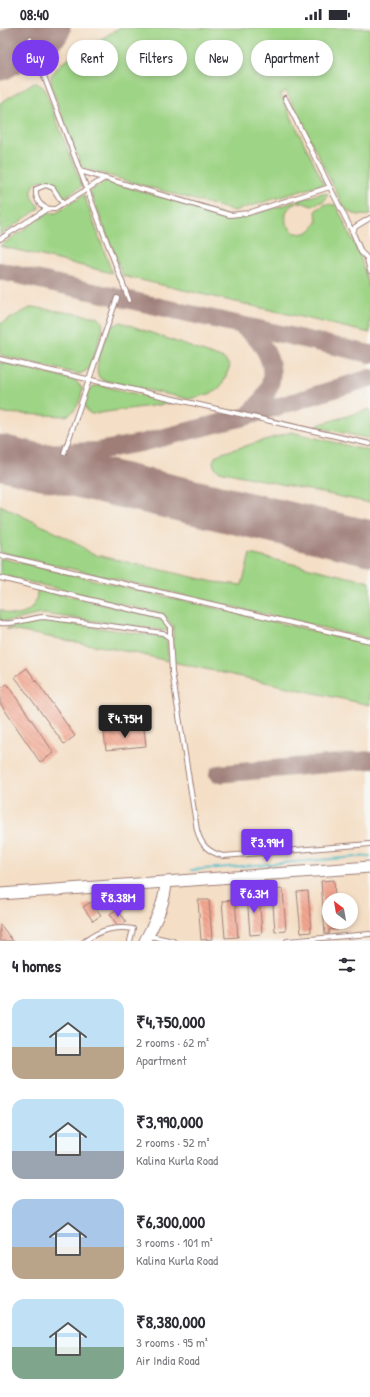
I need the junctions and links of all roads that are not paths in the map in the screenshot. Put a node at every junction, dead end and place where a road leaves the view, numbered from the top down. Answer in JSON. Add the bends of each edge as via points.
{"nodes":[{"id":1,"x":30,"y":39,"type":"dead end"},
{"id":2,"x":285,"y":98,"type":"dead end"},
{"id":3,"x":80,"y":171,"type":"junction"},
{"id":4,"x":105,"y":178,"type":"junction"},
{"id":5,"x":330,"y":187,"type":"junction"},
{"id":6,"x":87,"y":189,"type":"junction"},
{"id":7,"x":63,"y":204,"type":"junction"},
{"id":8,"x":48,"y":210,"type":"junction"},
{"id":9,"x":370,"y":218,"type":"edge"},
{"id":10,"x":353,"y":233,"type":"junction"},
{"id":11,"x":0,"y":239,"type":"edge"},
{"id":12,"x":368,"y":260,"type":"edge"},
{"id":13,"x":370,"y":271,"type":"edge"},
{"id":14,"x":117,"y":298,"type":"dead end"},
{"id":15,"x":129,"y":300,"type":"dead end"},
{"id":16,"x":0,"y":359,"type":"edge"},
{"id":17,"x":89,"y":379,"type":"junction"},
{"id":18,"x":370,"y":444,"type":"edge"},
{"id":19,"x":64,"y":453,"type":"dead end"},
{"id":20,"x":0,"y":555,"type":"edge"},
{"id":21,"x":0,"y":578,"type":"edge"},
{"id":22,"x":0,"y":622,"type":"edge"},
{"id":23,"x":170,"y":638,"type":"junction"},
{"id":24,"x":370,"y":641,"type":"edge"},
{"id":25,"x":370,"y":844,"type":"edge"},
{"id":26,"x":370,"y":867,"type":"edge"},
{"id":27,"x":166,"y":882,"type":"junction"},
{"id":28,"x":0,"y":894,"type":"edge"},
{"id":29,"x":370,"y":934,"type":"edge"},
{"id":30,"x":146,"y":938,"type":"edge"},
{"id":31,"x":85,"y":941,"type":"edge"},
{"id":32,"x":130,"y":941,"type":"edge"},
{"id":33,"x":173,"y":941,"type":"edge"},
{"id":34,"x":287,"y":941,"type":"edge"}],
"edges":[{"from":1,"to":3,"type":"lane"},
{"from":2,"to":5,"type":"lane"},
{"from":3,"to":4,"type":"lane"},
{"from":3,"to":6,"type":"lane"},
{"from":4,"to":5,"type":"lane","via":[[230,215]]},
{"from":4,"to":6,"type":"lane"},
{"from":5,"to":10,"type":"lane"},
{"from":6,"to":7,"type":"lane"},
{"from":6,"to":15,"type":"lane"},
{"from":7,"to":8,"type":"lane"},
{"from":7,"to":8,"type":"lane","via":[[53,188],[41,186],[36,189],[36,196],[41,205]]},
{"from":8,"to":11,"type":"lane"},
{"from":9,"to":10,"type":"lane","via":[[355,227]]},
{"from":10,"to":12,"type":"lane","via":[[361,252]]},
{"from":12,"to":13,"type":"lane"},
{"from":14,"to":17,"type":"lane"},
{"from":16,"to":17,"type":"lane"},
{"from":17,"to":18,"type":"lane"},
{"from":17,"to":19,"type":"lane"},
{"from":20,"to":24,"type":"lane"},
{"from":21,"to":23,"type":"lane","via":[[162,617],[170,627]]},
{"from":22,"to":23,"type":"lane","via":[[44,617],[163,633]]},
{"from":23,"to":25,"type":"lane","via":[[172,672],[197,830],[205,847],[223,856]]},
{"from":26,"to":27,"type":"street"},
{"from":27,"to":28,"type":"street"},
{"from":27,"to":30,"type":"street","via":[[162,908]]},
{"from":29,"to":34,"type":"lane"},
{"from":30,"to":33,"type":"lane"},
{"from":31,"to":32,"type":"lane","via":[[109,928],[133,929]]}]}
